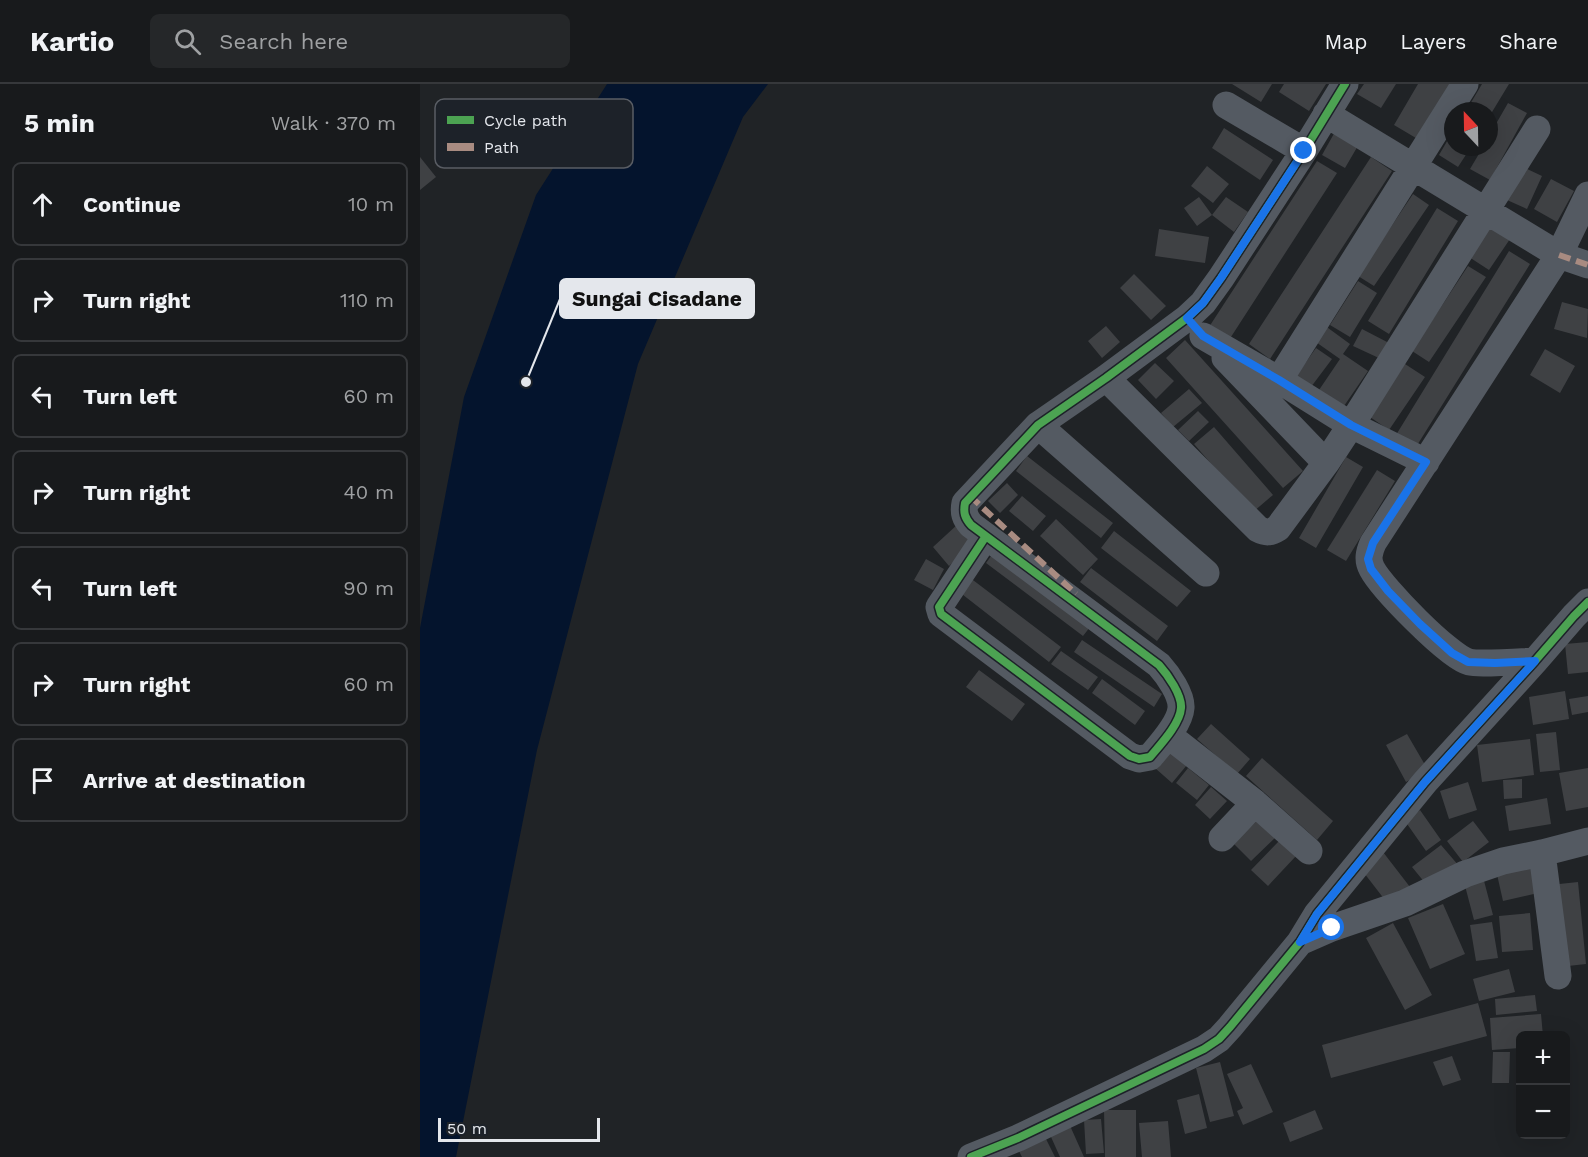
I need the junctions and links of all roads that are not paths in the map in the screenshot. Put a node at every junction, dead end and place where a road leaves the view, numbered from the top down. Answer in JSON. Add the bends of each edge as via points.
{"nodes":[{"id":1,"x":1344,"y":84,"type":"edge"},
{"id":2,"x":1464,"y":84,"type":"edge"},
{"id":3,"x":1226,"y":105,"type":"dead end"},
{"id":4,"x":1326,"y":114,"type":"junction"},
{"id":5,"x":1537,"y":129,"type":"dead end"},
{"id":6,"x":1304,"y":151,"type":"junction"},
{"id":7,"x":1412,"y":166,"type":"junction"},
{"id":8,"x":1588,"y":195,"type":"edge"},
{"id":9,"x":1485,"y":211,"type":"junction"},
{"id":10,"x":1559,"y":255,"type":"junction"},
{"id":11,"x":1588,"y":265,"type":"edge"},
{"id":12,"x":1195,"y":327,"type":"junction"},
{"id":13,"x":1106,"y":378,"type":"junction"},
{"id":14,"x":1279,"y":380,"type":"junction"},
{"id":15,"x":1038,"y":424,"type":"junction"},
{"id":16,"x":1351,"y":425,"type":"junction"},
{"id":17,"x":1426,"y":462,"type":"junction"},
{"id":18,"x":1326,"y":463,"type":"junction"},
{"id":19,"x":986,"y":536,"type":"junction"},
{"id":20,"x":1206,"y":573,"type":"dead end"},
{"id":21,"x":1588,"y":602,"type":"edge"},
{"id":22,"x":1535,"y":661,"type":"junction"},
{"id":23,"x":1168,"y":735,"type":"junction"},
{"id":24,"x":1254,"y":803,"type":"junction"},
{"id":25,"x":1222,"y":838,"type":"dead end"},
{"id":26,"x":1588,"y":841,"type":"edge"},
{"id":27,"x":1309,"y":850,"type":"dead end"},
{"id":28,"x":1542,"y":853,"type":"junction"},
{"id":29,"x":1300,"y":942,"type":"junction"},
{"id":30,"x":1558,"y":976,"type":"dead end"},
{"id":31,"x":971,"y":1157,"type":"edge"}],
"edges":[{"from":1,"to":4,"type":"street"},
{"from":2,"to":7,"type":"street"},
{"from":3,"to":6,"type":"street"},
{"from":4,"to":6,"type":"street"},
{"from":4,"to":7,"type":"street"},
{"from":5,"to":9,"type":"street"},
{"from":6,"to":12,"type":"street","via":[[1203,303]]},
{"from":7,"to":9,"type":"street"},
{"from":7,"to":14,"type":"street"},
{"from":8,"to":10,"type":"street"},
{"from":9,"to":10,"type":"street"},
{"from":9,"to":16,"type":"street"},
{"from":10,"to":11,"type":"street"},
{"from":10,"to":17,"type":"street"},
{"from":12,"to":13,"type":"street"},
{"from":12,"to":14,"type":"street"},
{"from":12,"to":18,"type":"street"},
{"from":13,"to":15,"type":"street"},
{"from":13,"to":18,"type":"street","via":[[1265,532],[1278,528]]},
{"from":14,"to":16,"type":"street"},
{"from":15,"to":19,"type":"street","via":[[965,503],[965,518]]},
{"from":15,"to":20,"type":"street"},
{"from":16,"to":17,"type":"street"},
{"from":16,"to":18,"type":"street"},
{"from":17,"to":22,"type":"street","via":[[1373,543],[1368,559],[1371,569],[1404,607],[1452,653],[1468,662]]},
{"from":19,"to":23,"type":"street","via":[[1160,665],[1181,707]]},
{"from":19,"to":23,"type":"street","via":[[939,607],[940,615],[1130,756],[1150,757]]},
{"from":21,"to":22,"type":"street"},
{"from":22,"to":29,"type":"street","via":[[1425,782],[1317,914]]},
{"from":23,"to":24,"type":"street"},
{"from":24,"to":25,"type":"street"},
{"from":24,"to":27,"type":"street"},
{"from":26,"to":28,"type":"street"},
{"from":28,"to":29,"type":"street","via":[[1465,874],[1405,903]]},
{"from":28,"to":30,"type":"street"},
{"from":29,"to":31,"type":"street","via":[[1230,1028],[1204,1049]]}]}
